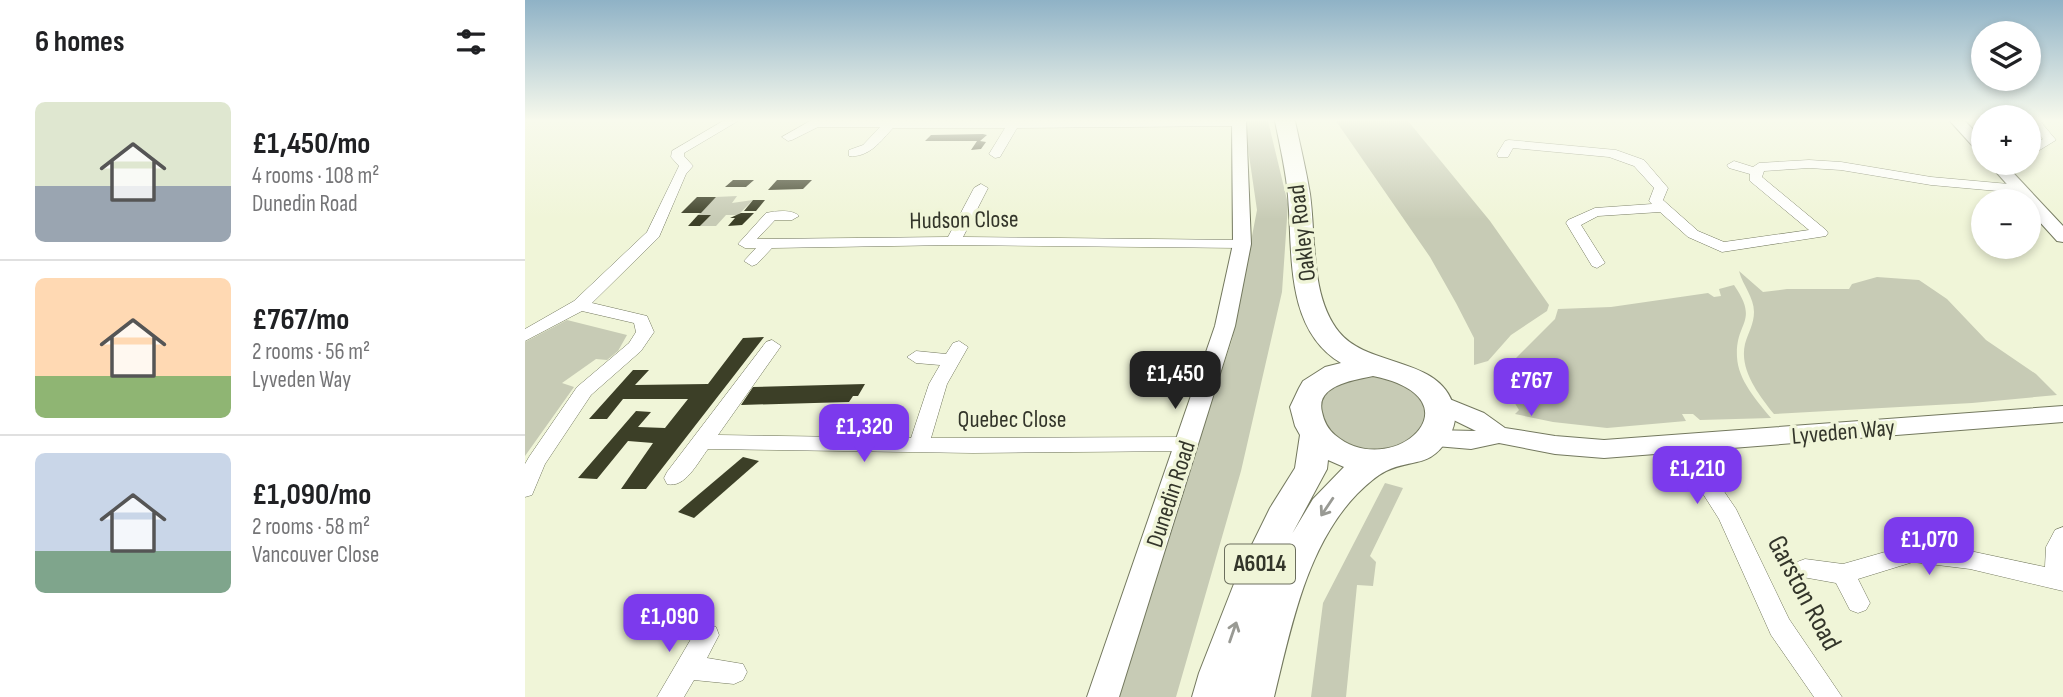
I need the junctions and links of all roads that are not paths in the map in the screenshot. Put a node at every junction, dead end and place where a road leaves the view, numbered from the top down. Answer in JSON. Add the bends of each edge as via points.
{"nodes":[{"id":1,"x":678,"y":154,"type":"edge"},
{"id":2,"x":1240,"y":154,"type":"edge"},
{"id":3,"x":1291,"y":154,"type":"edge"},
{"id":4,"x":1612,"y":154,"type":"edge"},
{"id":5,"x":1734,"y":165,"type":"dead end"},
{"id":6,"x":1758,"y":172,"type":"junction"},
{"id":7,"x":2007,"y":175,"type":"edge"},
{"id":8,"x":981,"y":188,"type":"dead end"},
{"id":9,"x":2019,"y":189,"type":"joint"},
{"id":10,"x":1663,"y":208,"type":"junction"},
{"id":11,"x":2041,"y":212,"type":"edge"},
{"id":12,"x":792,"y":216,"type":"dead end"},
{"id":13,"x":2063,"y":236,"type":"edge"},
{"id":14,"x":953,"y":242,"type":"junction"},
{"id":15,"x":768,"y":244,"type":"junction"},
{"id":16,"x":1242,"y":244,"type":"junction"},
{"id":17,"x":752,"y":261,"type":"dead end"},
{"id":18,"x":1597,"y":263,"type":"dead end"},
{"id":19,"x":580,"y":305,"type":"junction"},
{"id":20,"x":525,"y":336,"type":"edge"},
{"id":21,"x":1330,"y":341,"type":"junction"},
{"id":22,"x":772,"y":346,"type":"dead end"},
{"id":23,"x":916,"y":357,"type":"dead end"},
{"id":24,"x":1373,"y":366,"type":"junction"},
{"id":25,"x":1318,"y":383,"type":"junction"},
{"id":26,"x":1437,"y":402,"type":"junction"},
{"id":27,"x":2063,"y":414,"type":"edge"},
{"id":28,"x":1499,"y":435,"type":"junction"},
{"id":29,"x":1315,"y":436,"type":"junction"},
{"id":30,"x":1432,"y":439,"type":"junction"},
{"id":31,"x":703,"y":442,"type":"junction"},
{"id":32,"x":1187,"y":444,"type":"junction"},
{"id":33,"x":919,"y":445,"type":"junction"},
{"id":34,"x":1682,"y":445,"type":"junction"},
{"id":35,"x":1377,"y":461,"type":"junction"},
{"id":36,"x":674,"y":478,"type":"dead end"},
{"id":37,"x":525,"y":489,"type":"edge"},
{"id":38,"x":2063,"y":536,"type":"edge"},
{"id":39,"x":1805,"y":569,"type":"dead end"},
{"id":40,"x":1843,"y":574,"type":"junction"},
{"id":41,"x":2062,"y":580,"type":"edge"},
{"id":42,"x":1858,"y":603,"type":"dead end"},
{"id":43,"x":707,"y":635,"type":"dead end"},
{"id":44,"x":687,"y":668,"type":"junction"},
{"id":45,"x":734,"y":672,"type":"dead end"},
{"id":46,"x":670,"y":697,"type":"edge"},
{"id":47,"x":1103,"y":697,"type":"edge"},
{"id":48,"x":1213,"y":697,"type":"edge"},
{"id":49,"x":1253,"y":697,"type":"edge"},
{"id":50,"x":1829,"y":697,"type":"edge"}],
"edges":[{"from":1,"to":19,"type":"street","via":[[686,166],[658,230]]},
{"from":2,"to":16,"type":"street","name":"Dunedin Road"},
{"from":3,"to":21,"type":"main road","name":"Oakley Road","via":[[1308,290],[1315,317]]},
{"from":4,"to":10,"type":"street","via":[[1639,163],[1661,188],[1656,201]]},
{"from":5,"to":6,"type":"street"},
{"from":6,"to":9,"type":"street","via":[[1759,167],[1841,166]]},
{"from":6,"to":10,"type":"street","via":[[1755,178],[1821,233],[1721,254]]},
{"from":7,"to":9,"type":"street"},
{"from":8,"to":14,"type":"street"},
{"from":10,"to":18,"type":"street","via":[[1595,212],[1573,223]]},
{"from":11,"to":13,"type":"street"},
{"from":12,"to":15,"type":"street","via":[[771,216],[745,244]]},
{"from":14,"to":15,"type":"street","name":"Hudson Close"},
{"from":14,"to":16,"type":"street","name":"Hudson Close"},
{"from":15,"to":17,"type":"street"},
{"from":16,"to":32,"type":"street","name":"Dunedin Road","via":[[1225,326]]},
{"from":19,"to":20,"type":"street"},
{"from":19,"to":37,"type":"street","via":[[641,320],[645,331],[635,347],[584,391],[536,462]]},
{"from":21,"to":24,"type":"main road","name":"Oakley Road","via":[[1359,362]]},
{"from":21,"to":25,"type":"main road"},
{"from":22,"to":31,"type":"street"},
{"from":23,"to":33,"type":"street","via":[[955,353],[938,384]]},
{"from":24,"to":25,"type":"main road","via":[[1333,373]]},
{"from":24,"to":26,"type":"main road","via":[[1412,377]]},
{"from":25,"to":29,"type":"main road","via":[[1305,408]]},
{"from":26,"to":28,"type":"street","name":"Lyveden Way"},
{"from":26,"to":30,"type":"main road","via":[[1439,427]]},
{"from":27,"to":34,"type":"street","name":"Lyveden Way"},
{"from":28,"to":30,"type":"street","name":"Lyveden Way"},
{"from":28,"to":34,"type":"street","name":"Lyveden Way","via":[[1581,448]]},
{"from":29,"to":35,"type":"main road","via":[[1353,458]]},
{"from":48,"to":29,"type":"main road","number":"A6014","one_way":true,"via":[[1257,571],[1311,469]]},
{"from":30,"to":35,"type":"main road","via":[[1409,455]]},
{"from":31,"to":33,"type":"street","name":"Quebec Close"},
{"from":31,"to":36,"type":"street"},
{"from":32,"to":33,"type":"street","name":"Quebec Close"},
{"from":32,"to":47,"type":"street","name":"Dunedin Road"},
{"from":34,"to":50,"type":"street","name":"Garston Road","via":[[1728,514],[1780,627]]},
{"from":35,"to":49,"type":"main road","number":"A6014","one_way":true,"via":[[1329,502],[1313,529],[1283,596]]},
{"from":38,"to":41,"type":"street","via":[[2054,552]]},
{"from":39,"to":40,"type":"street"},
{"from":40,"to":41,"type":"street","via":[[1913,553]]},
{"from":40,"to":42,"type":"street"},
{"from":43,"to":44,"type":"street"},
{"from":44,"to":45,"type":"street"},
{"from":44,"to":46,"type":"street"}]}
